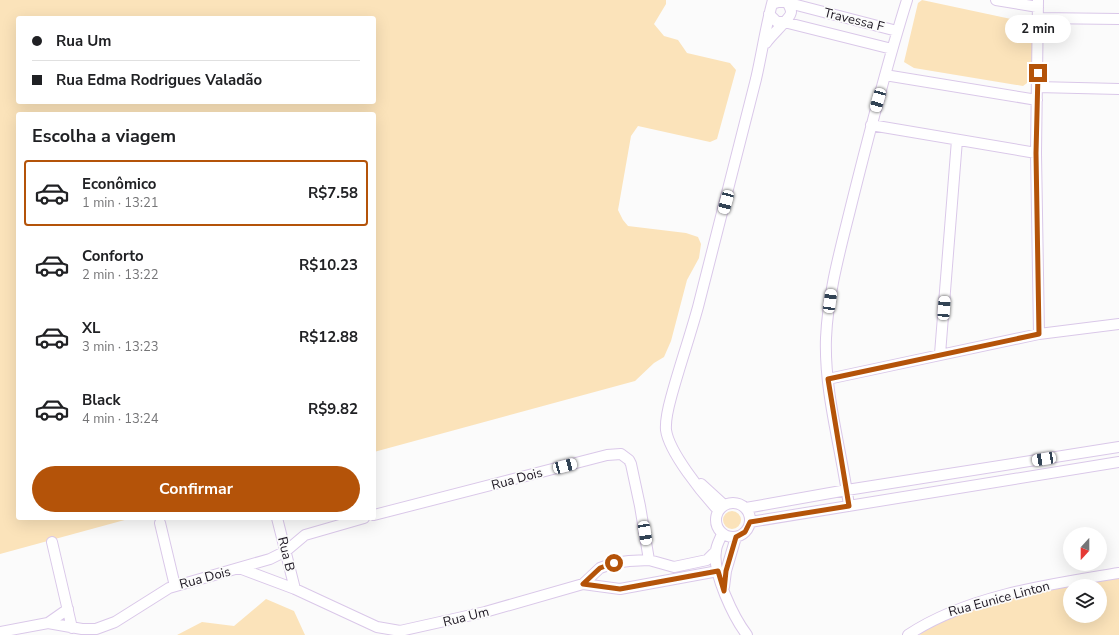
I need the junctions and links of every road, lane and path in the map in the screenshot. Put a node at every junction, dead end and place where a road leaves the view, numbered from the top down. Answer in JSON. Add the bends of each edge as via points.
{"nodes":[{"id":1,"x":907,"y":0,"type":"edge"},
{"id":2,"x":996,"y":0,"type":"edge"},
{"id":3,"x":787,"y":2,"type":"edge"},
{"id":4,"x":1038,"y":4,"type":"edge"},
{"id":5,"x":771,"y":6,"type":"edge"},
{"id":6,"x":1038,"y":18,"type":"junction"},
{"id":7,"x":1119,"y":19,"type":"edge"},
{"id":8,"x":784,"y":22,"type":"junction"},
{"id":9,"x":897,"y":31,"type":"junction"},
{"id":10,"x":764,"y":46,"type":"junction"},
{"id":11,"x":892,"y":49,"type":"junction"},
{"id":12,"x":885,"y":75,"type":"junction"},
{"id":13,"x":1037,"y":87,"type":"junction"},
{"id":14,"x":1119,"y":89,"type":"edge"},
{"id":15,"x":1037,"y":100,"type":"junction"},
{"id":16,"x":872,"y":125,"type":"junction"},
{"id":17,"x":957,"y":140,"type":"junction"},
{"id":18,"x":1036,"y":153,"type":"junction"},
{"id":19,"x":1119,"y":324,"type":"edge"},
{"id":20,"x":1039,"y":334,"type":"junction"},
{"id":21,"x":940,"y":354,"type":"junction"},
{"id":22,"x":828,"y":379,"type":"junction"},
{"id":23,"x":1119,"y":447,"type":"edge"},
{"id":24,"x":1119,"y":462,"type":"edge"},
{"id":25,"x":847,"y":490,"type":"junction"},
{"id":26,"x":849,"y":506,"type":"junction"},
{"id":27,"x":721,"y":507,"type":"junction"},
{"id":28,"x":746,"y":508,"type":"junction"},
{"id":29,"x":376,"y":514,"type":"edge"},
{"id":30,"x":278,"y":520,"type":"edge"},
{"id":31,"x":357,"y":520,"type":"edge"},
{"id":32,"x":750,"y":522,"type":"junction"},
{"id":33,"x":160,"y":523,"type":"dead end"},
{"id":34,"x":722,"y":534,"type":"junction"},
{"id":35,"x":736,"y":537,"type":"junction"},
{"id":36,"x":52,"y":542,"type":"dead end"},
{"id":37,"x":286,"y":551,"type":"junction"},
{"id":38,"x":715,"y":552,"type":"junction"},
{"id":39,"x":650,"y":560,"type":"junction"},
{"id":40,"x":239,"y":568,"type":"junction"},
{"id":41,"x":718,"y":571,"type":"junction"},
{"id":42,"x":1119,"y":572,"type":"edge"},
{"id":43,"x":583,"y":584,"type":"junction"},
{"id":44,"x":175,"y":586,"type":"junction"},
{"id":45,"x":295,"y":589,"type":"junction"},
{"id":46,"x":724,"y":591,"type":"junction"},
{"id":47,"x":68,"y":609,"type":"junction"},
{"id":48,"x":48,"y":623,"type":"junction"},
{"id":49,"x":72,"y":628,"type":"junction"},
{"id":50,"x":0,"y":632,"type":"edge"},
{"id":51,"x":747,"y":635,"type":"edge"},
{"id":52,"x":908,"y":635,"type":"edge"}],
"edges":[{"from":1,"to":9,"type":"street"},
{"from":2,"to":4,"type":"street"},
{"from":3,"to":5,"type":"street","via":[[781,1]]},
{"from":3,"to":8,"type":"street","via":[[791,14]]},
{"from":3,"to":9,"type":"street","name":"Travessa F"},
{"from":4,"to":6,"type":"street"},
{"from":5,"to":8,"type":"street","via":[[773,21]]},
{"from":5,"to":10,"type":"street"},
{"from":6,"to":7,"type":"street"},
{"from":6,"to":13,"type":"street"},
{"from":8,"to":10,"type":"street","via":[[772,33]]},
{"from":8,"to":11,"type":"street","name":"Travessa F"},
{"from":9,"to":11,"type":"street"},
{"from":10,"to":27,"type":"street","via":[[726,202],[695,318],[680,361],[666,420],[671,445],[695,480],[714,494]]},
{"from":11,"to":12,"type":"street"},
{"from":12,"to":15,"type":"street"},
{"from":12,"to":16,"type":"street"},
{"from":13,"to":14,"type":"street"},
{"from":13,"to":15,"type":"street"},
{"from":15,"to":18,"type":"street"},
{"from":16,"to":17,"type":"street"},
{"from":16,"to":22,"type":"street","via":[[832,288],[826,339]]},
{"from":17,"to":18,"type":"street"},
{"from":17,"to":21,"type":"street"},
{"from":18,"to":20,"type":"street"},
{"from":19,"to":20,"type":"street"},
{"from":20,"to":21,"type":"street"},
{"from":21,"to":22,"type":"street"},
{"from":22,"to":25,"type":"street"},
{"from":23,"to":25,"type":"street"},
{"from":24,"to":26,"type":"street"},
{"from":25,"to":26,"type":"street"},
{"from":25,"to":28,"type":"street"},
{"from":26,"to":32,"type":"street"},
{"from":27,"to":28,"type":"street","via":[[733,502]]},
{"from":27,"to":34,"type":"street","via":[[715,520]]},
{"from":28,"to":32,"type":"street"},
{"from":29,"to":39,"type":"street","name":"Rua Dois","via":[[607,455],[621,454],[631,464]]},
{"from":30,"to":37,"type":"street","name":"Rua B"},
{"from":31,"to":37,"type":"street","name":"Rua Dois","via":[[306,535]]},
{"from":32,"to":35,"type":"street","via":[[745,532]]},
{"from":33,"to":44,"type":"street"},
{"from":34,"to":35,"type":"street"},
{"from":34,"to":38,"type":"street"},
{"from":35,"to":46,"type":"street","via":[[726,571]]},
{"from":36,"to":47,"type":"street"},
{"from":37,"to":40,"type":"street","name":"Rua Dois","via":[[270,559]]},
{"from":37,"to":45,"type":"street","name":"Rua B"},
{"from":38,"to":39,"type":"street","name":"Rua Um","via":[[707,560],[674,567]]},
{"from":38,"to":41,"type":"street"},
{"from":39,"to":43,"type":"street","name":"Rua Um","via":[[606,565],[590,575]]},
{"from":40,"to":44,"type":"street","name":"Rua Dois"},
{"from":40,"to":45,"type":"street","name":"Rua Um"},
{"from":41,"to":43,"type":"street","name":"Rua Um","via":[[620,589]]},
{"from":41,"to":46,"type":"street"},
{"from":42,"to":52,"type":"street","name":"Rua Eunice Linton","via":[[1062,582],[970,605],[941,616]]},
{"from":43,"to":45,"type":"street","name":"Rua Um","via":[[485,612],[400,631],[377,627]]},
{"from":44,"to":49,"type":"street","name":"Rua Dois","via":[[115,622],[96,629]]},
{"from":46,"to":51,"type":"street","via":[[736,620]]},
{"from":47,"to":48,"type":"street"},
{"from":47,"to":49,"type":"street"},
{"from":48,"to":49,"type":"street","name":"Rua Dois"},
{"from":48,"to":50,"type":"street","name":"Rua Dois"}]}
